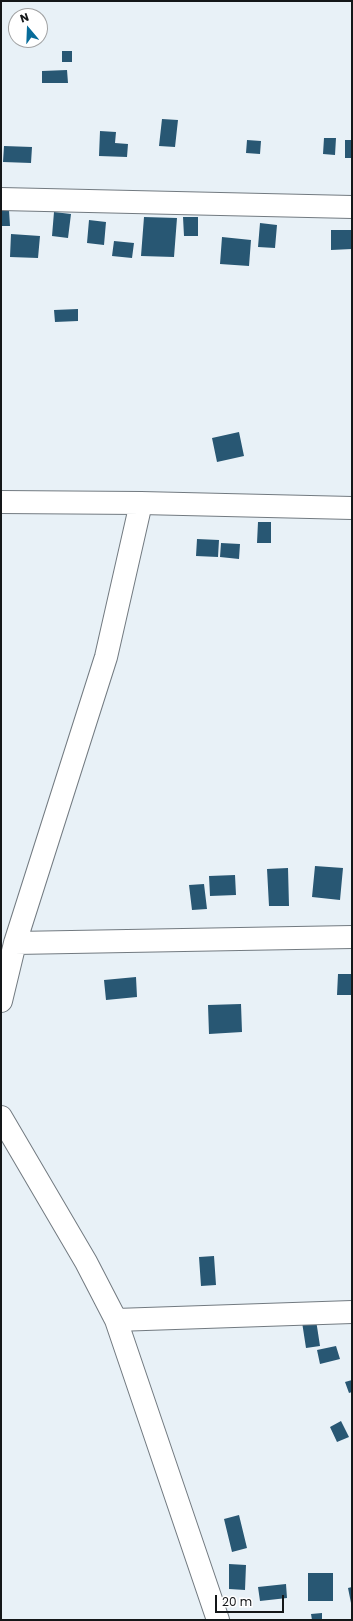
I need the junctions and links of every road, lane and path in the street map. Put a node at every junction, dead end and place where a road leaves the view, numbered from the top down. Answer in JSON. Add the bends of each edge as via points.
{"nodes":[{"id":1,"x":1,"y":199,"type":"edge"},
{"id":2,"x":352,"y":207,"type":"edge"},
{"id":3,"x":1,"y":502,"type":"edge"},
{"id":4,"x":142,"y":503,"type":"junction"},
{"id":5,"x":352,"y":508,"type":"edge"},
{"id":6,"x":352,"y":937,"type":"edge"},
{"id":7,"x":15,"y":943,"type":"junction"},
{"id":8,"x":1,"y":1001,"type":"edge"},
{"id":9,"x":1,"y":1117,"type":"edge"},
{"id":10,"x":352,"y":1312,"type":"edge"},
{"id":11,"x":116,"y":1320,"type":"junction"},
{"id":12,"x":218,"y":1620,"type":"edge"}],
"edges":[{"from":1,"to":2,"type":"street"},
{"from":3,"to":4,"type":"street"},
{"from":4,"to":5,"type":"street"},
{"from":4,"to":7,"type":"street","via":[[106,657]]},
{"from":6,"to":7,"type":"street"},
{"from":7,"to":8,"type":"street"},
{"from":9,"to":11,"type":"street","via":[[86,1262]]},
{"from":10,"to":11,"type":"street"},
{"from":11,"to":12,"type":"street"}]}
